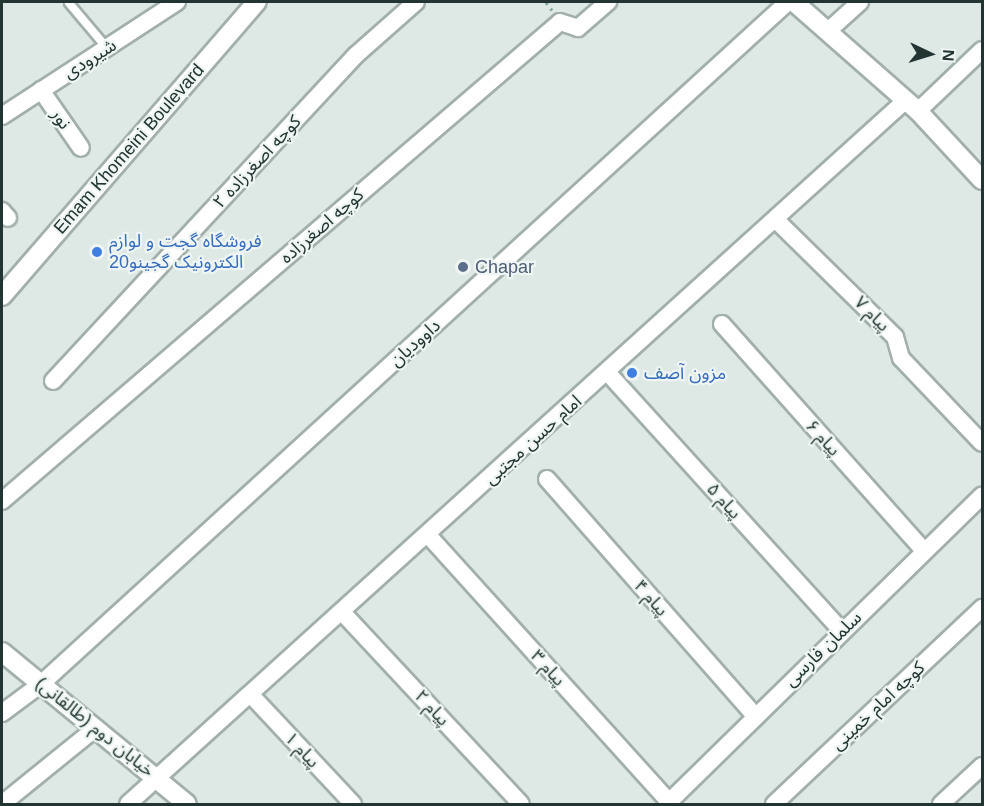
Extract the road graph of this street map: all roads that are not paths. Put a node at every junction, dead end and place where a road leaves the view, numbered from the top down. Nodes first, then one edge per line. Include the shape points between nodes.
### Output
1 (257, 2) edge
2 (416, 2) edge
3 (608, 2) edge
4 (788, 2) edge
5 (794, 2) edge
6 (860, 2) edge
7 (69, 3) dead end
8 (168, 4) edge
9 (828, 31) junction
10 (107, 48) junction
11 (982, 51) edge
12 (41, 90) junction
13 (912, 106) junction
14 (2, 116) edge
15 (81, 148) dead end
16 (982, 180) edge
17 (776, 219) junction
18 (2, 296) edge
19 (722, 324) dead end
20 (607, 372) junction
21 (53, 381) dead end
22 (982, 443) edge
23 (547, 479) dead end
24 (982, 496) edge
25 (2, 501) edge
26 (428, 535) junction
27 (924, 551) junction
28 (982, 608) edge
29 (342, 612) junction
30 (842, 631) junction
31 (2, 652) edge
32 (41, 684) junction
33 (251, 695) junction
34 (2, 713) edge
35 (755, 716) junction
36 (96, 728) junction
37 (982, 766) edge
38 (159, 779) junction
39 (668, 803) edge
40 (2, 804) edge
41 (128, 804) edge
42 (187, 804) edge
43 (354, 804) edge
44 (521, 804) edge
45 (774, 804) edge
46 (941, 804) edge

1 - 18 street, Emam Khomeini Boulevard
2 - 21 street, کوچه اصغرزاده ۲ via 356,55
3 - 25 street, کوچه اصغرزاده via 578,28 560,21
4 - 32 street, داوودیان
5 - 9 street
6 - 9 street
7 - 10 lane
8 - 10 street, شیرودی
9 - 13 street
10 - 12 street, شیرودی
11 - 13 street, امام حسن مجتبی
12 - 14 street, شیرودی
12 - 15 street, نور
13 - 16 street
13 - 17 street, امام حسن مجتبی
17 - 20 street, امام حسن مجتبی
17 - 22 street, پیام ۷ via 895,336 901,358
19 - 27 street, پیام ۶
20 - 26 street, امام حسن مجتبی
20 - 30 street, پیام ۵
23 - 35 street, پیام ۴
24 - 27 street, سلمان فارسی
26 - 29 street, امام حسن مجتبی
26 - 39 street, پیام ۳
27 - 30 street, سلمان فارسی
28 - 45 street, کوچه امام خمینی
29 - 33 street, امام حسن مجتبی
29 - 44 street, پیام ۲
30 - 35 street, سلمان فارسی
31 - 32 street, خیابان دوم (طالقانی)
32 - 34 street, داوودیان
32 - 36 street, خیابان دوم (طالقانی)
33 - 38 street, امام حسن مجتبی
33 - 43 street, پیام ۱
35 - 39 street, سلمان فارسی
36 - 38 street, خیابان دوم (طالقانی)
36 - 40 street
37 - 46 street
38 - 41 street, امام حسن مجتبی
38 - 42 street, خیابان دوم (طالقانی)

